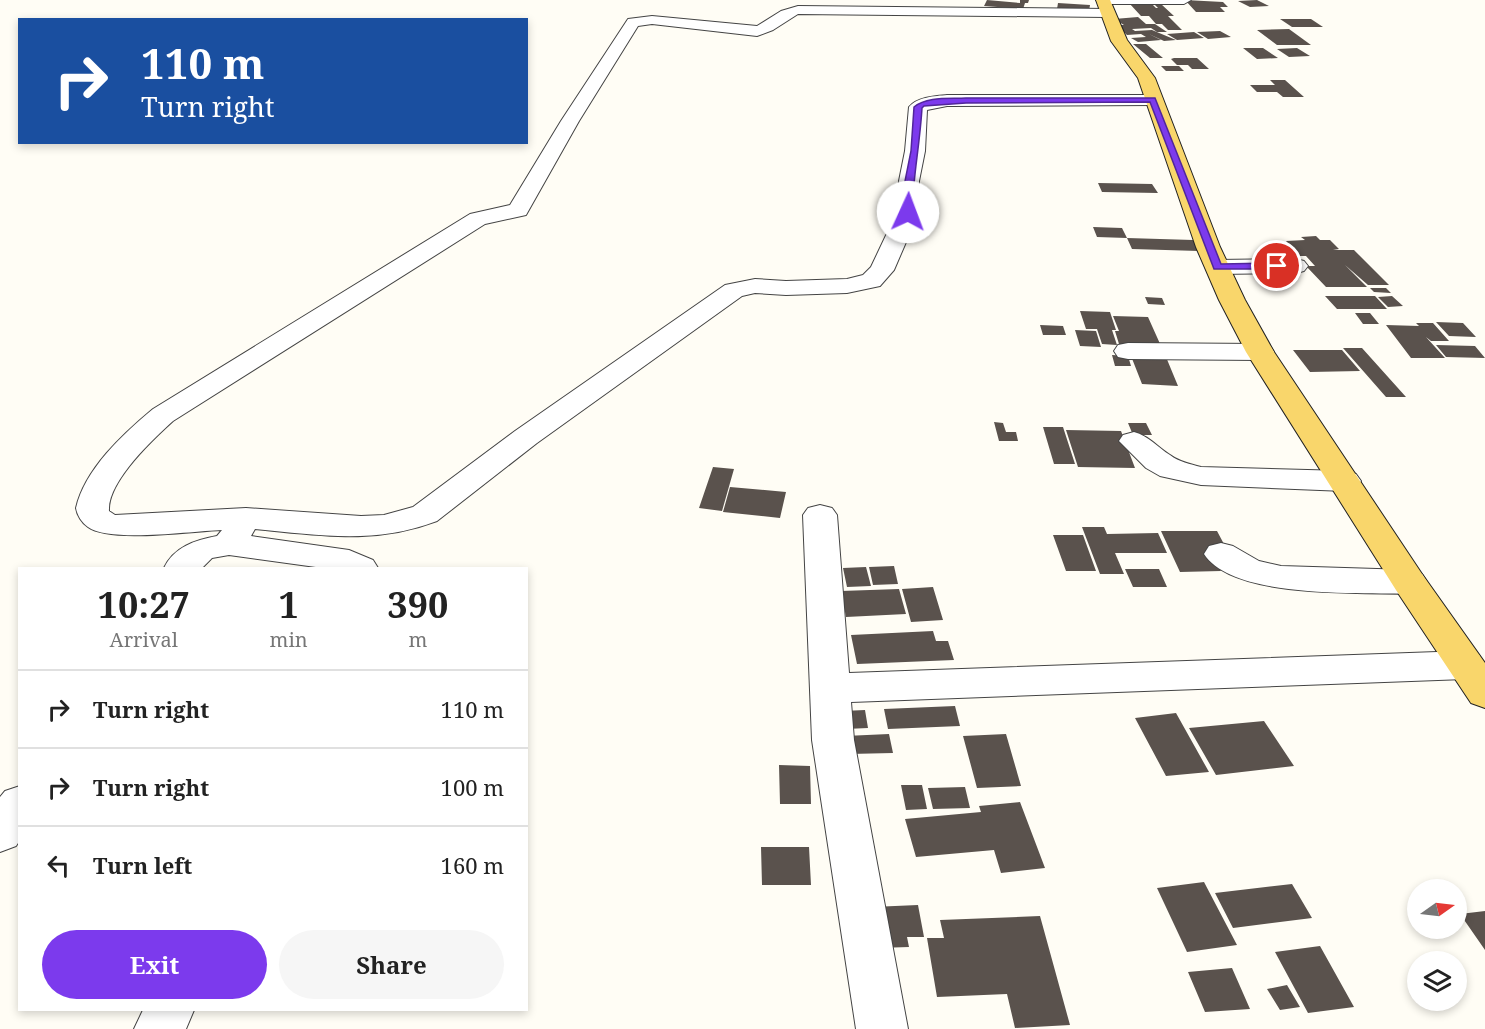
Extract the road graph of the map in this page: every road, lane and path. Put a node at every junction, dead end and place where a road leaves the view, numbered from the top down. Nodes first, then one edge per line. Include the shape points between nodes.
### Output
1 (1178, 0) edge
2 (1184, 0) edge
3 (1104, 4) edge
4 (1195, 13) dead end
5 (1153, 100) junction
6 (1296, 266) dead end
7 (1217, 267) junction
8 (1128, 351) dead end
9 (1260, 352) junction
10 (1134, 441) dead end
11 (1346, 481) junction
12 (820, 515) dead end
13 (238, 531) junction
14 (1221, 554) dead end
15 (181, 567) edge
16 (359, 567) edge
17 (1409, 582) junction
18 (1475, 679) edge
19 (830, 688) junction
20 (18, 806) edge
21 (0, 833) edge
22 (168, 1011) edge
23 (160, 1029) edge
24 (882, 1029) edge

1 - 2 street
1 - 3 street
1 - 4 street
3 - 5 main road via 1119,41 1146,78
3 - 13 street via 798,10 785,12 770,27 757,31 652,20 633,22 518,210 478,219 163,415 143,432 115,467 92,507 101,522 113,525
5 - 7 main road
5 - 13 street via 966,101 921,105 908,212 882,270 871,281 847,286 755,286 725,295 411,521 393,526
6 - 7 street
7 - 9 main road
8 - 9 street
9 - 11 main road
10 - 11 street via 1171,469 1200,477
11 - 17 main road
12 - 19 street
13 - 15 street via 201,550
13 - 16 street
14 - 17 street via 1247,569 1272,576
17 - 18 main road
18 - 19 street
19 - 24 street via 833,740
20 - 21 street
22 - 23 street

